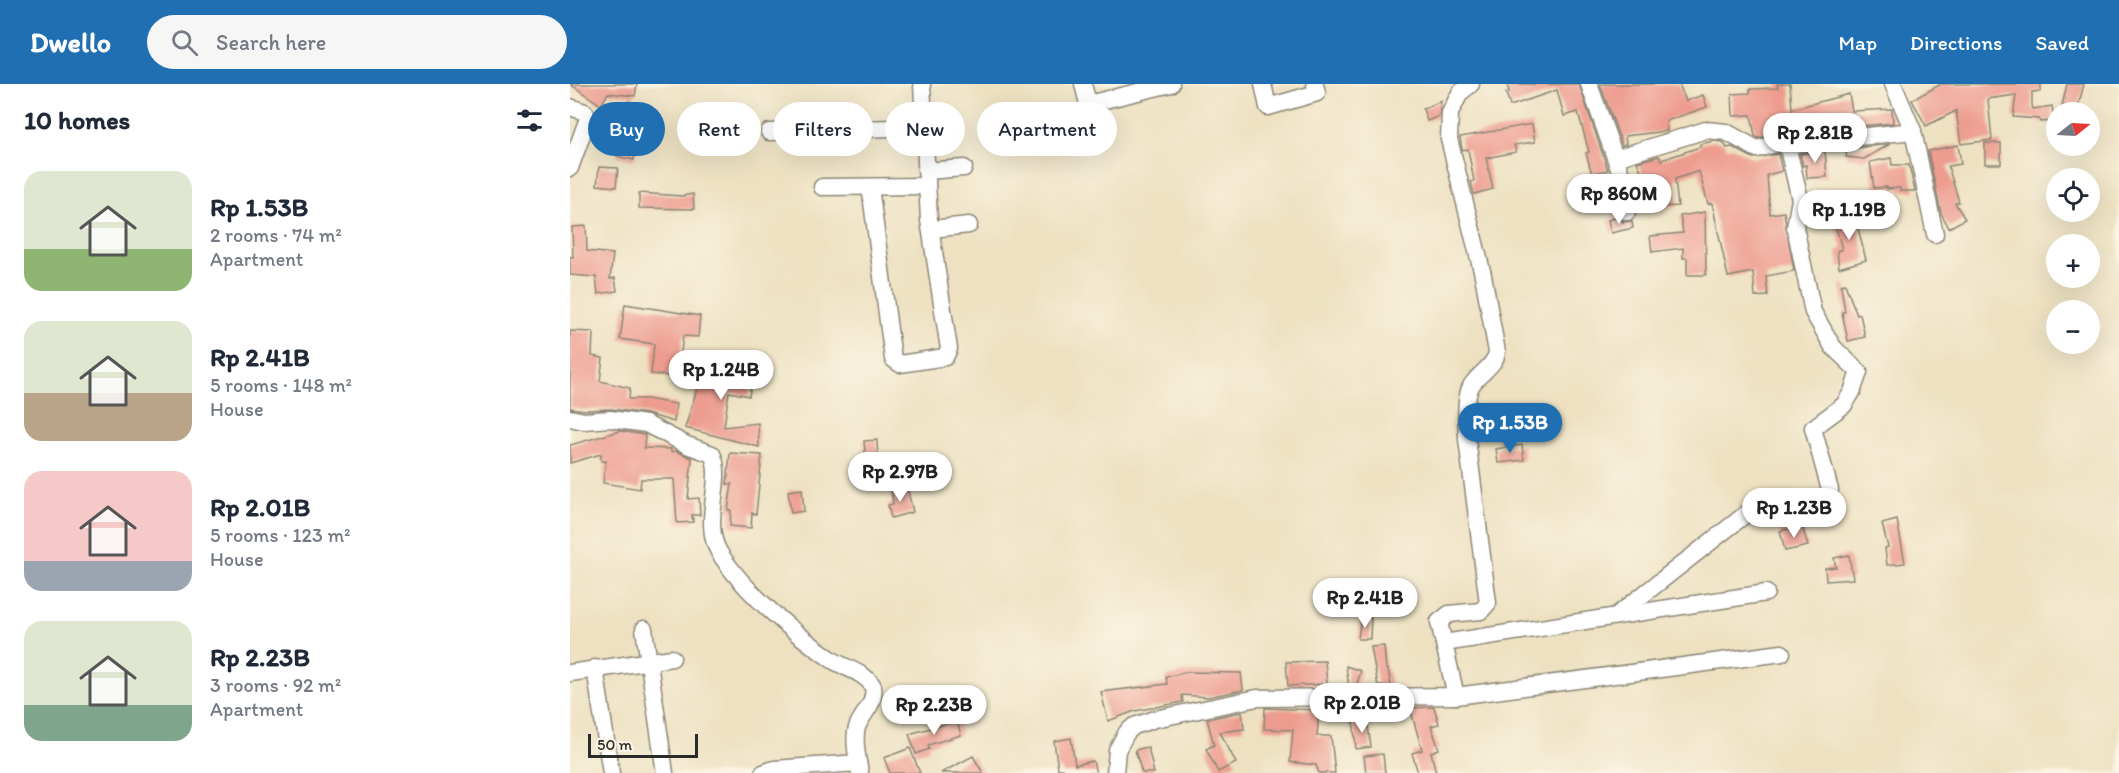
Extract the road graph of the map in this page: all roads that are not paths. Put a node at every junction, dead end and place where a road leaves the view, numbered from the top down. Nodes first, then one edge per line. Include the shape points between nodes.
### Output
1 (922, 84) edge
2 (1083, 84) edge
3 (1170, 84) edge
4 (1263, 84) edge
5 (1315, 84) edge
6 (1471, 84) edge
7 (1589, 84) edge
8 (1893, 84) edge
9 (1143, 88) edge
10 (922, 102) edge
11 (570, 107) edge
12 (885, 128) edge
13 (1913, 130) junction
14 (769, 132) dead end
15 (1787, 145) junction
16 (925, 156) edge
17 (1616, 158) junction
18 (570, 168) edge
19 (964, 168) dead end
20 (927, 178) junction
21 (822, 187) dead end
22 (870, 187) junction
23 (1627, 212) dead end
24 (969, 225) dead end
25 (931, 229) junction
26 (1935, 234) dead end
27 (570, 418) edge
28 (1830, 489) dead end
29 (1760, 503) dead end
30 (1766, 593) dead end
31 (1615, 617) junction
32 (644, 629) dead end
33 (1444, 643) junction
34 (1782, 653) dead end
35 (672, 658) dead end
36 (649, 659) junction
37 (595, 668) junction
38 (570, 673) edge
39 (1456, 696) junction
40 (859, 768) edge
41 (611, 773) edge
42 (665, 773) edge
43 (763, 773) edge
44 (1115, 773) edge

1 - 10 street
2 - 9 street via 1088,104
3 - 9 street
4 - 5 street via 1268,107 1317,93
6 - 33 street via 1456,99 1448,124 1450,148 1473,232 1497,352 1496,359 1470,389 1467,412 1488,603 1481,611 1444,616 1439,622
7 - 17 street
8 - 13 street
11 - 18 street via 585,112 588,118
12 - 14 street
13 - 15 street
13 - 26 street
15 - 17 street via 1784,142 1757,149 1726,132 1706,130
15 - 28 street via 1800,199 1795,227 1814,312 1833,347 1859,372 1844,405 1813,428
16 - 20 street
17 - 23 street
19 - 20 street
20 - 22 street
20 - 25 street
21 - 22 street
22 - 25 street via 893,358 900,364 945,357 949,353
24 - 25 street
27 - 40 street via 646,424 712,454 717,463 713,532 718,550 736,576 832,660 873,686 871,705 857,727
29 - 31 street
30 - 31 street
31 - 33 street
32 - 36 street
33 - 39 street
34 - 39 street
35 - 36 street
36 - 37 street
36 - 42 street
37 - 38 street
37 - 41 street
39 - 44 street via 1257,698 1155,719 1127,732 1117,750
40 - 43 street via 774,769

